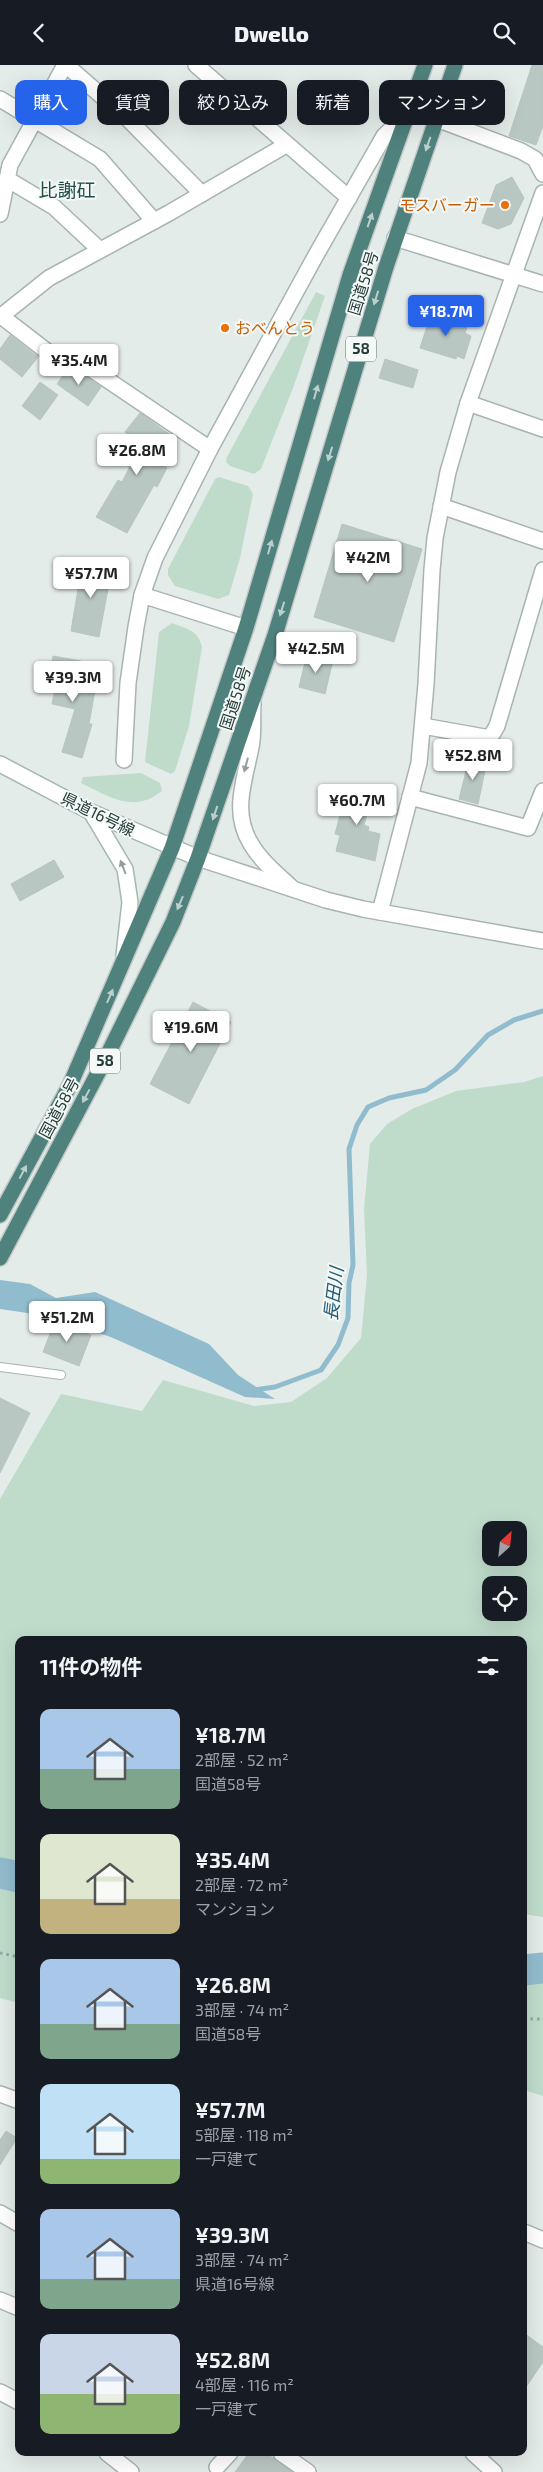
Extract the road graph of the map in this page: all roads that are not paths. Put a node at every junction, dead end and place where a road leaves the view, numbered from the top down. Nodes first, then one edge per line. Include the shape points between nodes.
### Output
1 (65, 65) edge
2 (196, 65) edge
3 (425, 65) edge
4 (455, 65) edge
5 (57, 80) edge
6 (419, 80) edge
7 (450, 80) edge
8 (0, 99) edge
9 (15, 108) edge
10 (31, 125) edge
11 (42, 125) edge
12 (396, 125) edge
13 (403, 125) edge
14 (435, 125) edge
15 (453, 125) edge
16 (286, 145) junction
17 (543, 174) edge
18 (7, 179) junction
19 (543, 193) edge
20 (202, 194) junction
21 (349, 198) junction
22 (0, 214) edge
23 (154, 221) junction
24 (396, 238) junction
25 (100, 251) junction
26 (514, 275) junction
27 (543, 284) edge
28 (1, 316) edge
29 (468, 403) junction
30 (543, 429) edge
31 (210, 449) junction
32 (441, 506) junction
33 (543, 541) edge
34 (543, 570) edge
35 (142, 595) junction
36 (246, 628) junction
37 (253, 700) junction
38 (423, 726) junction
39 (124, 760) dead end
40 (0, 764) edge
41 (543, 791) edge
42 (410, 797) junction
43 (91, 812) junction
44 (172, 848) junction
45 (198, 858) junction
46 (294, 890) junction
47 (380, 912) junction
48 (543, 941) edge
49 (122, 967) junction
50 (0, 1215) edge
51 (0, 1258) edge
52 (0, 1367) edge
53 (61, 1375) dead end
54 (0, 2094) edge
55 (15, 2100) edge
56 (0, 2213) edge
57 (15, 2222) edge
58 (527, 2233) edge
59 (543, 2240) edge
60 (0, 2300) edge
61 (15, 2306) edge
62 (1, 2394) edge
63 (15, 2400) edge
64 (111, 2456) edge
65 (228, 2456) edge
66 (285, 2456) edge
67 (476, 2456) edge
68 (217, 2470) edge
69 (131, 2472) edge
70 (308, 2472) edge
71 (494, 2472) edge

1 - 5 street
1 - 20 street via 127,118
2 - 16 street
3 - 6 highway, 国道58号 / 58
4 - 7 highway, 国道58号 / 58
8 - 9 street
10 - 18 street via 10,165
11 - 23 street via 100,159
12 - 21 street via 384,136
36 -> 13 highway, 国道58号 / 58 via 350,275
14 -> 24 highway, 国道58号 / 58
15 - 17 street via 536,159
16 - 20 street
16 - 21 street
18 - 22 street
18 - 25 street via 54,207
19 - 26 street
20 - 23 street
21 - 31 street
23 - 25 street
24 - 26 street
24 -> 37 highway, 国道58号 / 58
25 - 28 street via 50,278
26 - 27 street
26 - 29 street
28 - 31 street via 49,353 78,360
29 - 30 street
29 - 32 street
31 - 35 street via 155,558
32 - 33 street
32 - 38 street via 432,570
34 - 38 street via 497,726 490,738
35 - 36 street
35 - 39 street via 128,683
36 - 44 highway, 国道58号 / 58
37 -> 45 highway, 国道58号 / 58
37 -> 46 street via 252,746 241,787 242,822 251,844
38 - 42 street
40 - 43 street, 県道16号線
41 - 42 street via 528,829
42 - 47 street
43 - 44 street, 県道16号線
49 -> 43 street via 130,902 125,869
44 - 45 street, 県道16号線
44 - 49 highway, 国道58号 / 58
45 - 46 street, 県道16号線
45 -> 51 highway, 国道58号 / 58 via 172,922 112,1046
46 - 47 street, 県道16号線
47 - 48 street, 県道16号線
50 -> 49 highway, 国道58号 / 58 via 70,1085
52 - 53 lane
54 - 55 street
56 - 57 street
58 - 59 street
60 - 61 street
62 - 63 street
64 - 69 street
65 - 68 street
66 - 70 street
67 - 71 street

